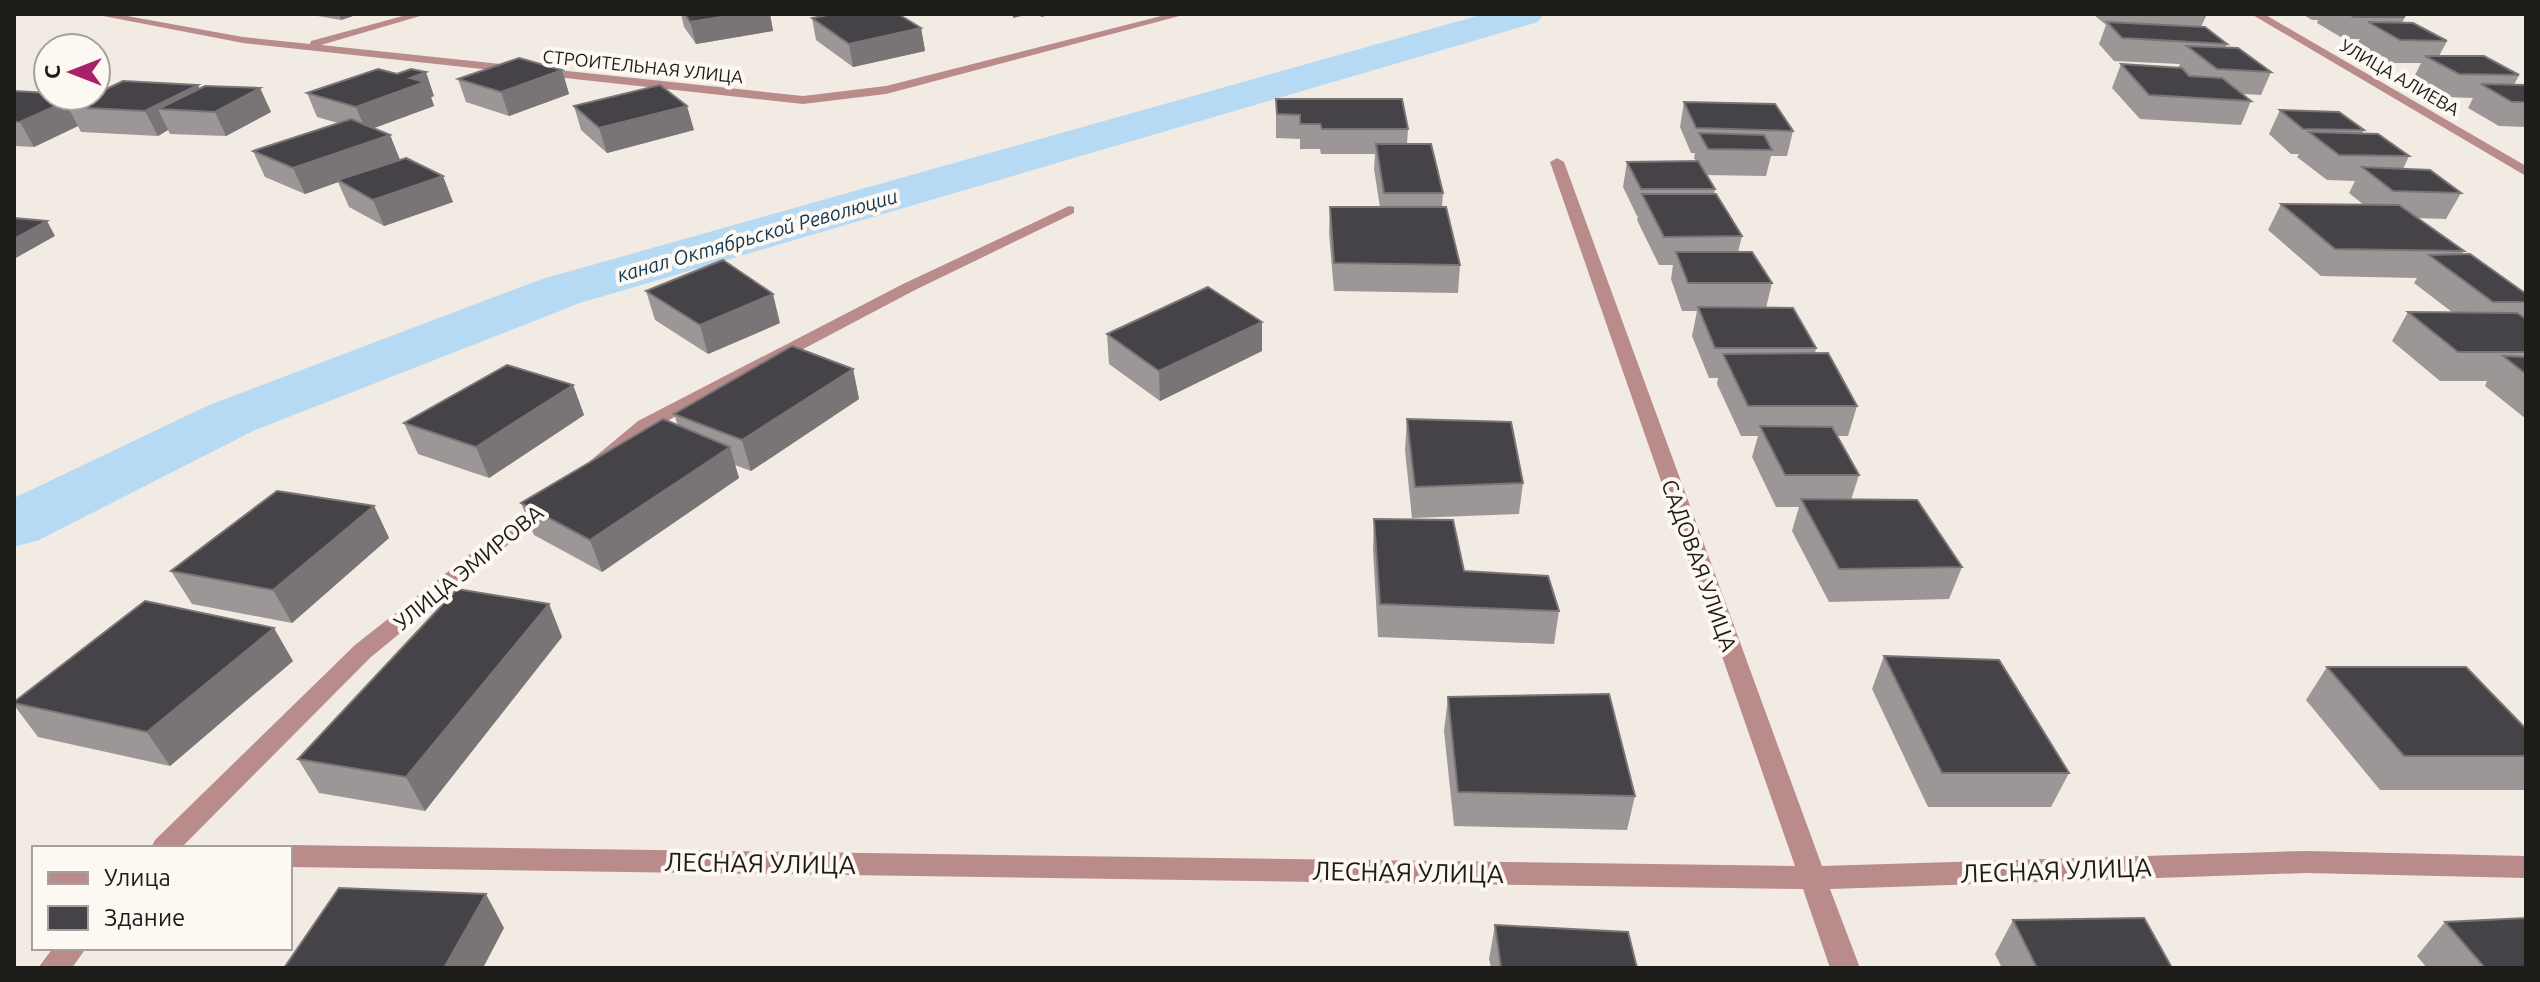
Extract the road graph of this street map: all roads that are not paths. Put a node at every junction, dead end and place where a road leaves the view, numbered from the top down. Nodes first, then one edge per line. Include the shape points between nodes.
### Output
1 (98, 14) edge
2 (422, 14) edge
3 (1182, 14) edge
4 (2256, 14) edge
5 (304, 47) junction
6 (1557, 162) dead end
7 (2526, 172) edge
8 (1069, 210) dead end
9 (584, 474) edge
10 (559, 494) edge
11 (166, 846) edge
12 (292, 856) edge
13 (2526, 867) edge
14 (1811, 878) junction
15 (70, 950) edge
16 (53, 968) edge
17 (1845, 968) edge

1 - 5 street, СТРОИТЕЛЬНАЯ УЛИЦА
2 - 5 street
3 - 5 street, СТРОИТЕЛЬНАЯ УЛИЦА via 886,90 803,100
4 - 7 street, УЛИЦА АЛИЕВА
6 - 14 street, САДОВАЯ УЛИЦА
8 - 9 street via 645,425
10 - 11 street, УЛИЦА ЭМИРОВА via 363,651
12 - 14 street, ЛЕСНАЯ УЛИЦА
13 - 14 street, ЛЕСНАЯ УЛИЦА via 2306,862
14 - 17 street, САДОВАЯ УЛИЦА
15 - 16 street

